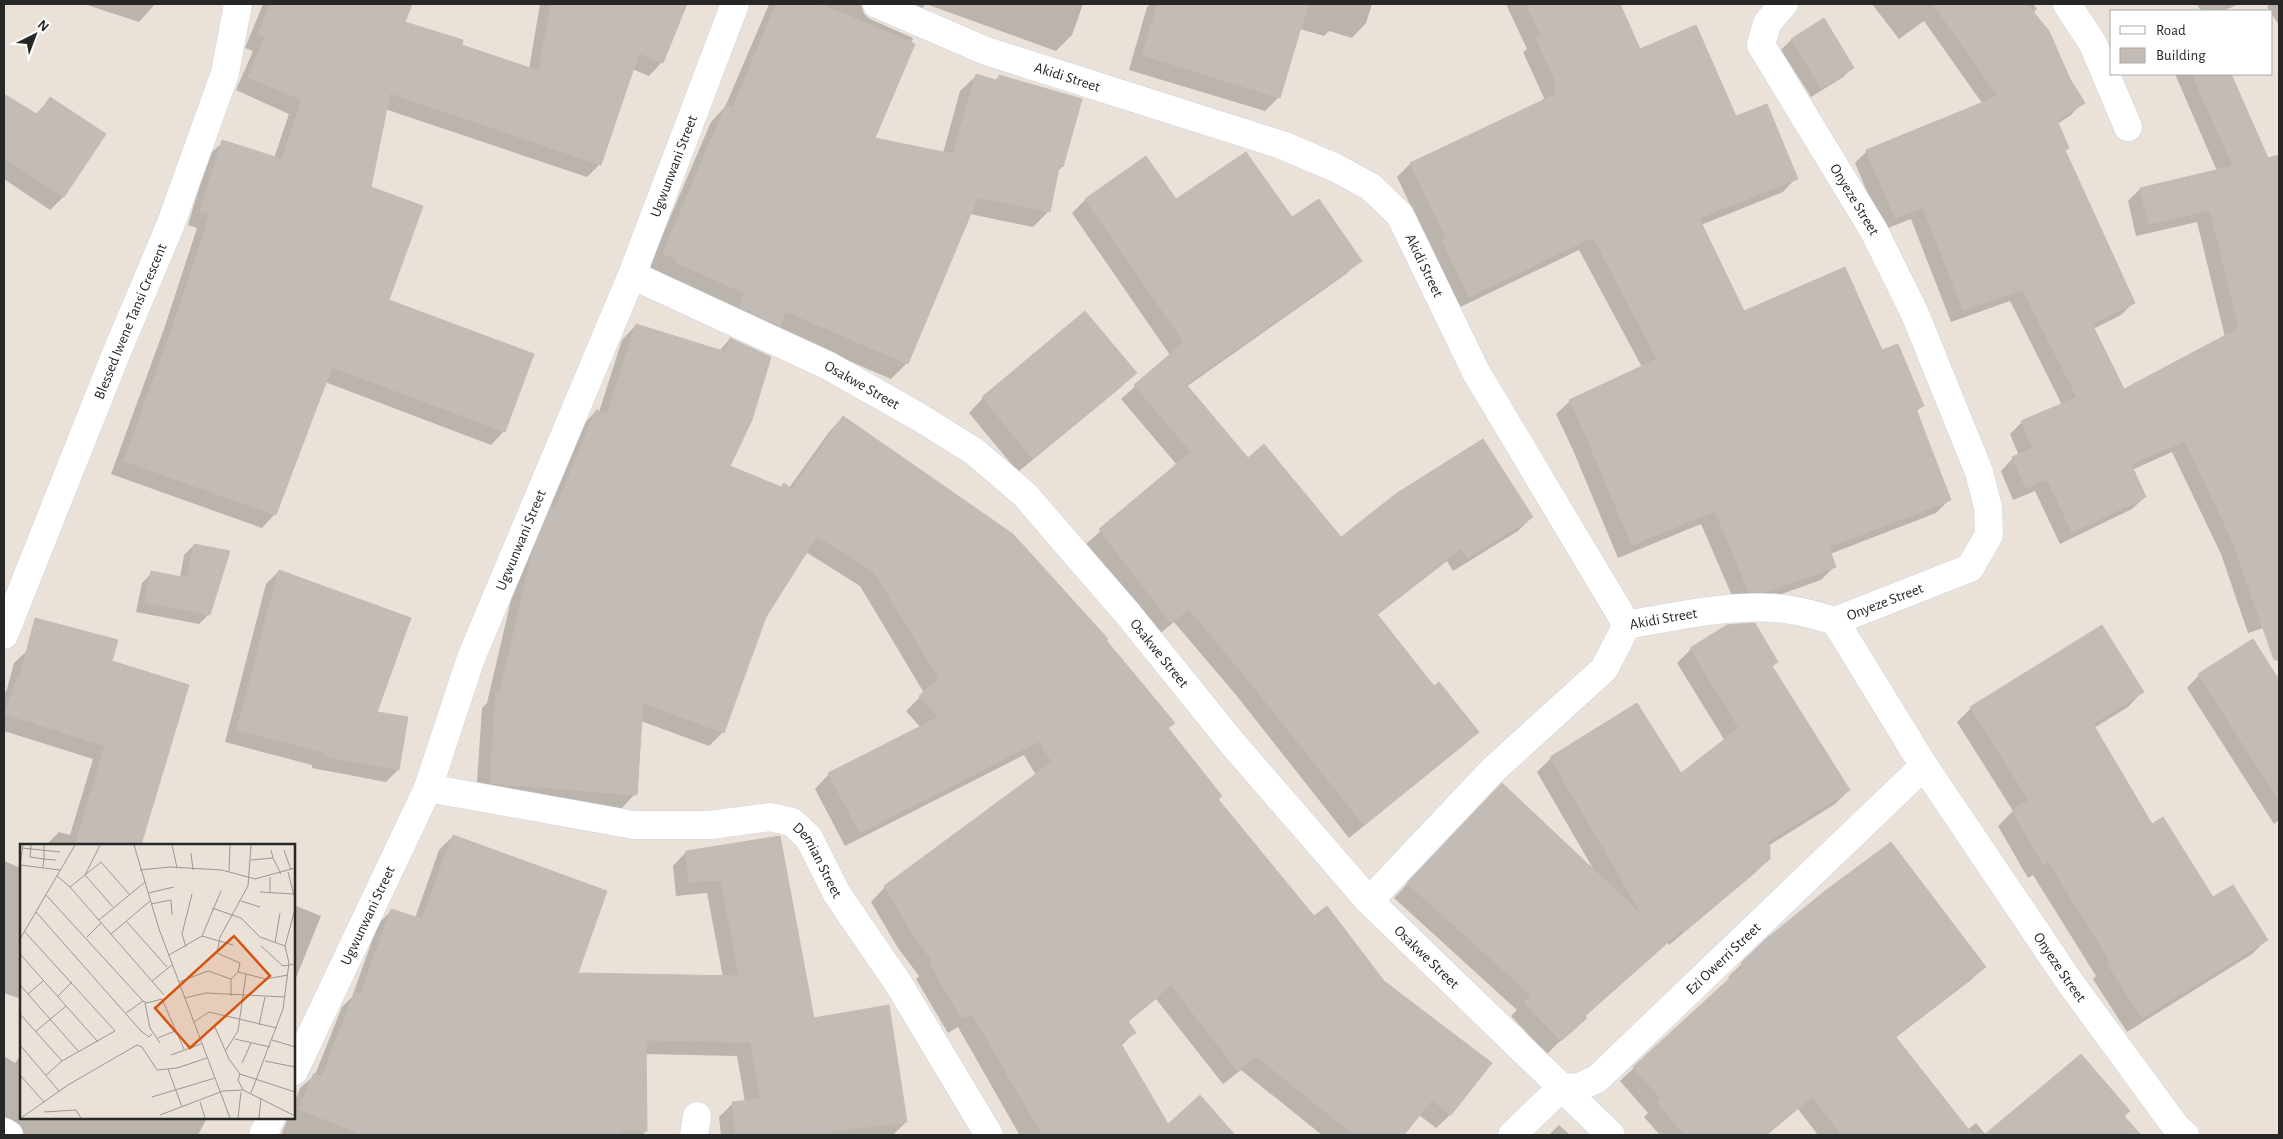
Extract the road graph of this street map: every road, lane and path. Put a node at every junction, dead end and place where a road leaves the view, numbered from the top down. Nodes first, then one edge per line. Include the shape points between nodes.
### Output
1 (238, 4) edge
2 (734, 4) edge
3 (877, 4) edge
4 (1784, 4) edge
5 (2068, 4) edge
6 (2128, 128) dead end
7 (632, 275) junction
8 (1835, 621) junction
9 (1627, 625) junction
10 (4, 635) edge
11 (1924, 766) junction
12 (428, 788) junction
13 (1369, 901) junction
14 (295, 1069) edge
15 (1562, 1088) junction
16 (271, 1119) edge
17 (4, 1132) edge
18 (9, 1135) edge
19 (263, 1135) edge
20 (989, 1135) edge
21 (1512, 1135) edge
22 (1611, 1135) edge
23 (2185, 1135) edge

1 - 10 street, Blessed Iwene Tansi Crescent via 225,72 170,226
2 - 7 street, Ugwunwani Street
3 - 9 street, Akidi Street via 986,51 1282,145 1371,187 1400,215 1476,372
4 - 8 street, Onyeze Street via 1767,23 1761,45 1874,231 1916,314 1979,472 1988,506 1989,535 1970,568
5 - 6 street via 2093,44
7 - 12 street, Ugwunwani Street via 471,658
7 - 13 street, Osakwe Street via 829,366 975,452 1025,495
8 - 9 street, Akidi Street via 1776,608 1730,608
8 - 11 street, Onyeze Street
9 - 13 street via 1604,669 1492,770
11 - 15 street, Ezi Owerri Street via 1597,1079 1579,1087
11 - 23 street, Onyeze Street via 2069,981
12 - 14 street, Ugwunwani Street
12 - 20 street, Demian Street via 634,825 710,826 770,817 792,822 809,838 837,894 898,983
13 - 15 street, Osakwe Street
15 - 21 street
15 - 22 street, Osakwe Street
16 - 19 street
17 - 18 street

